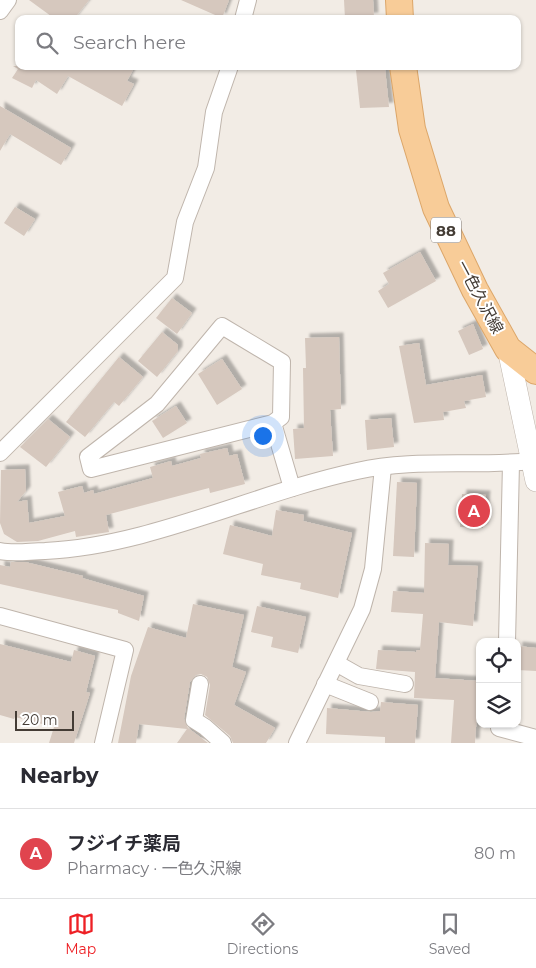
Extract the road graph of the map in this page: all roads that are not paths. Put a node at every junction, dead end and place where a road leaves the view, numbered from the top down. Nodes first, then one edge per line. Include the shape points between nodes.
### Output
1 (8, 0) edge
2 (248, 0) edge
3 (399, 0) edge
4 (0, 11) edge
5 (244, 15) edge
6 (400, 15) edge
7 (229, 70) edge
8 (405, 70) edge
9 (508, 348) junction
10 (536, 371) edge
11 (273, 423) junction
12 (0, 453) edge
13 (382, 467) junction
14 (526, 468) edge
15 (292, 488) junction
16 (0, 551) edge
17 (0, 616) edge
18 (506, 638) edge
19 (336, 663) junction
20 (200, 684) dead end
21 (325, 684) junction
22 (405, 684) dead end
23 (370, 702) dead end
24 (499, 732) edge
25 (536, 738) edge
26 (103, 743) edge
27 (223, 743) edge
28 (297, 743) edge

1 - 4 street
2 - 5 street
3 - 6 main road
7 - 12 street via 214,112 206,168 185,222 176,278
8 - 9 main road, 一色久沢線 / 88 via 412,129 436,208 475,290
9 - 10 main road, 一色久沢線 / 88
9 - 14 street
11 - 11 street via 281,417 282,362 222,326 157,404 88,458 91,469
11 - 15 street
13 - 14 street via 433,463
13 - 15 street
13 - 19 street via 373,569 362,608
14 - 18 street
15 - 16 street via 90,548
17 - 26 street via 125,650
19 - 21 street
19 - 22 street via 359,676
20 - 27 street via 194,720
21 - 23 street
21 - 28 street
24 - 25 street

